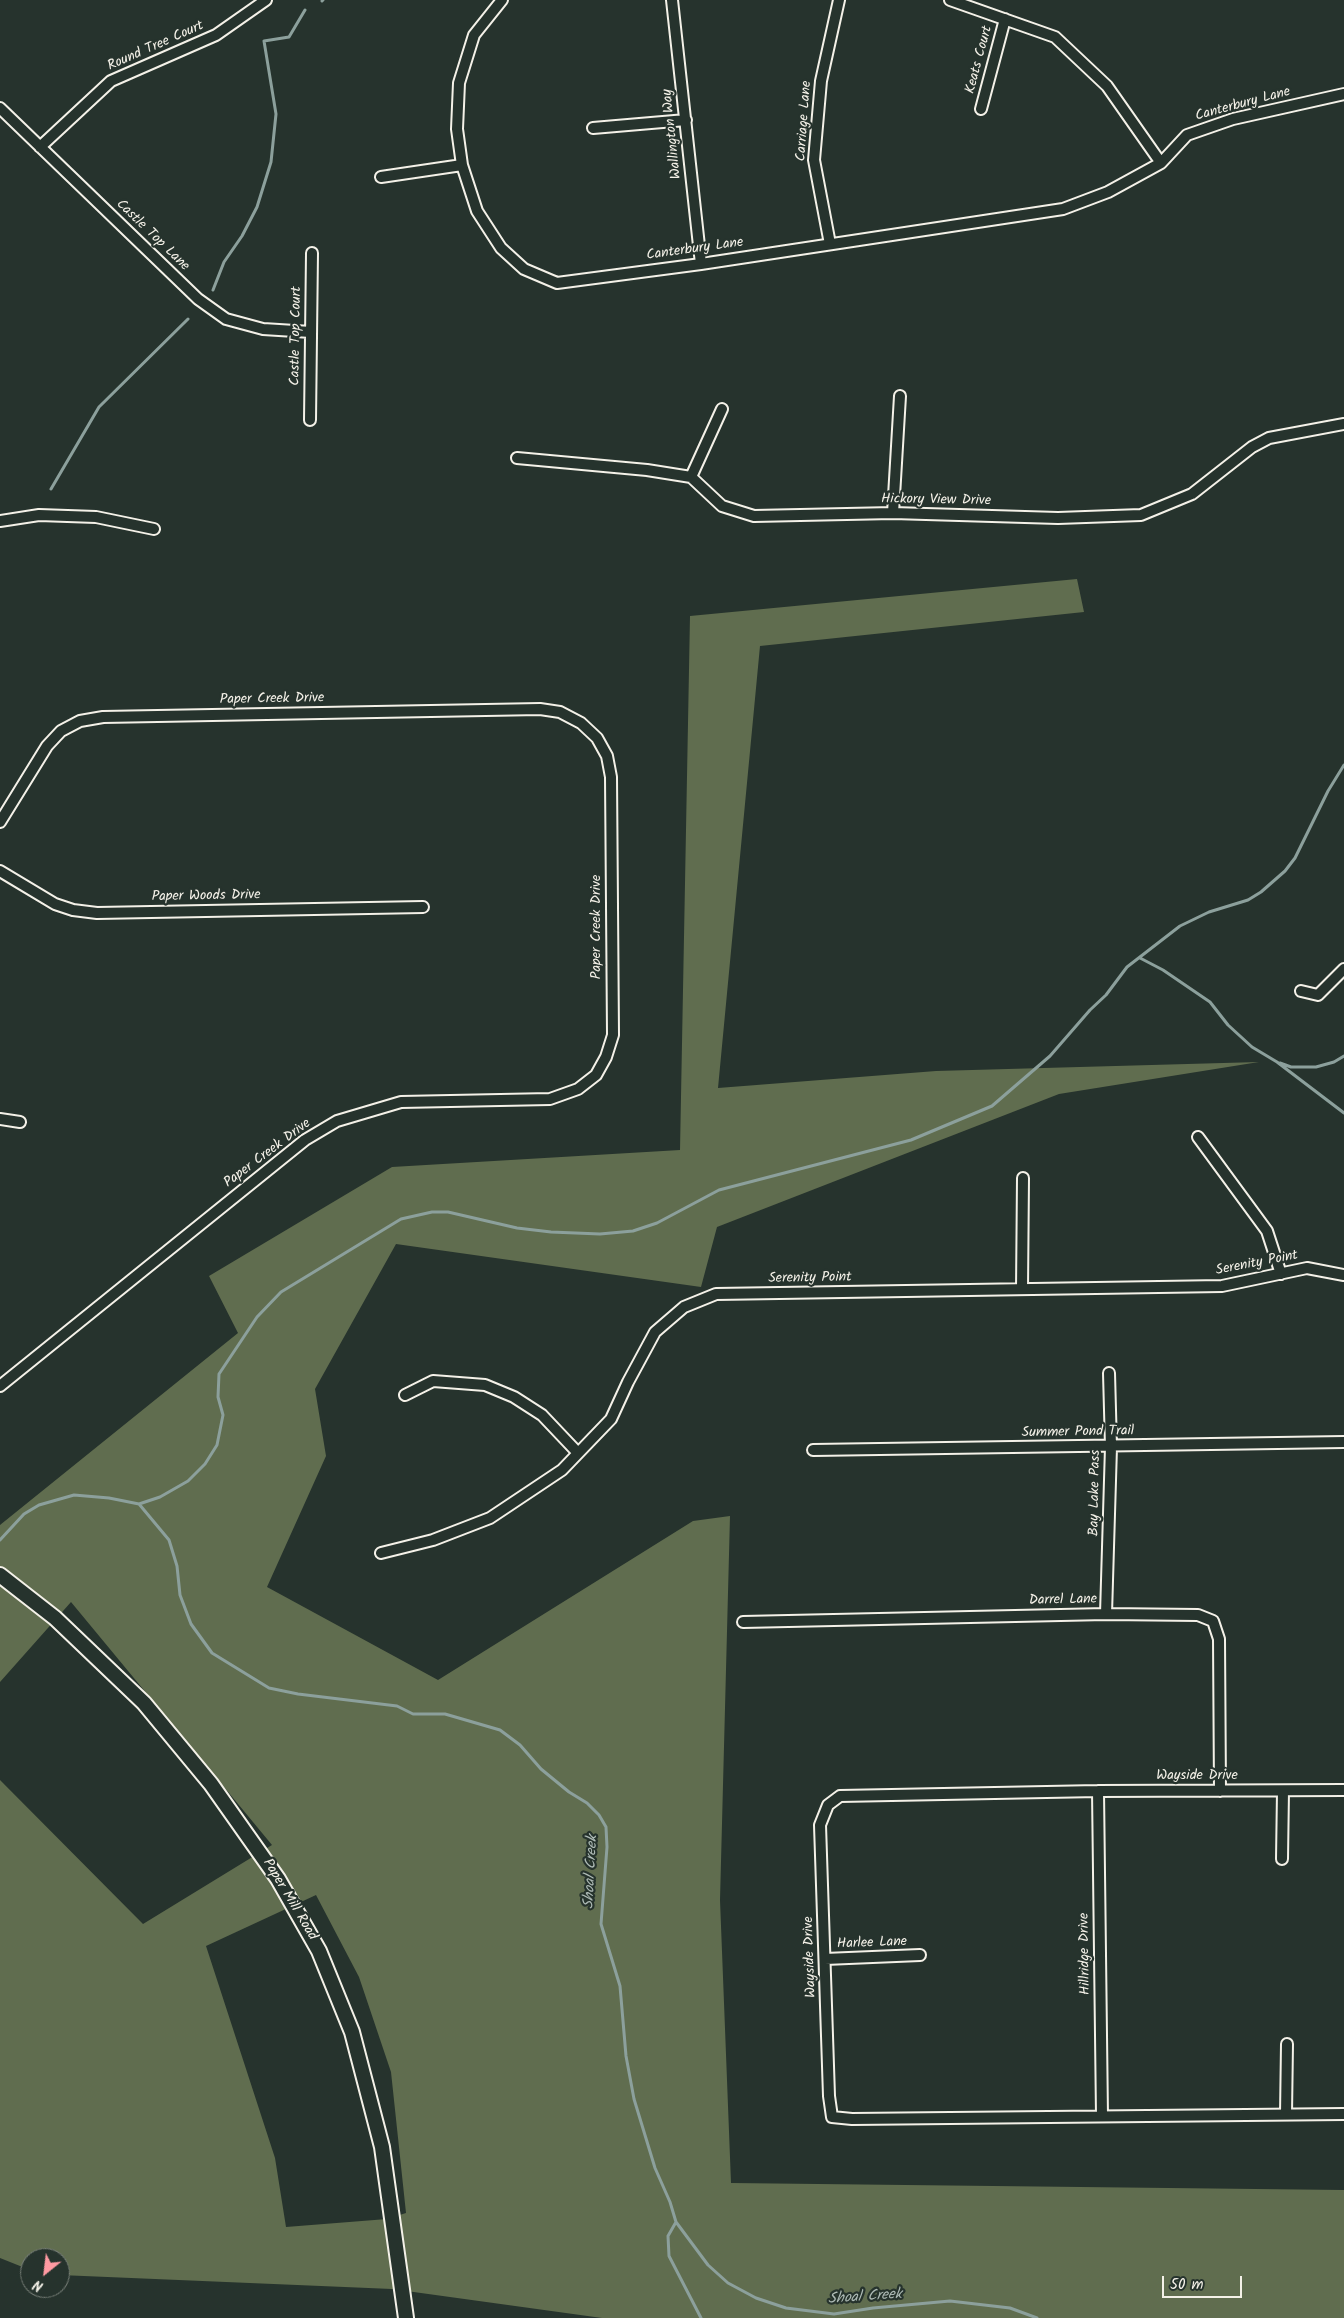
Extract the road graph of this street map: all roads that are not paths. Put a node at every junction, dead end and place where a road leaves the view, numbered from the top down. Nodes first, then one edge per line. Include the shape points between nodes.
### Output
1 (266, 0) edge
2 (502, 0) edge
3 (672, 0) edge
4 (839, 0) edge
5 (950, 0) edge
6 (1005, 19) junction
7 (1344, 94) edge
8 (0, 108) edge
9 (981, 108) dead end
10 (686, 120) junction
11 (594, 128) dead end
12 (40, 147) junction
13 (1161, 163) junction
14 (462, 165) junction
15 (381, 177) dead end
16 (830, 244) junction
17 (312, 252) dead end
18 (701, 264) junction
19 (311, 332) junction
20 (900, 396) dead end
21 (722, 409) dead end
22 (310, 420) dead end
23 (1344, 424) edge
24 (517, 458) dead end
25 (690, 477) junction
26 (893, 513) junction
27 (0, 520) edge
28 (154, 529) dead end
29 (0, 822) edge
30 (0, 871) edge
31 (423, 907) dead end
32 (1344, 969) edge
33 (1301, 992) dead end
34 (0, 1119) edge
35 (20, 1122) dead end
36 (1198, 1137) dead end
37 (1022, 1178) dead end
38 (1280, 1274) junction
39 (1344, 1275) edge
40 (1022, 1289) junction
41 (1109, 1373) dead end
42 (0, 1386) edge
43 (406, 1395) dead end
44 (1344, 1442) edge
45 (1111, 1447) junction
46 (813, 1450) dead end
47 (578, 1453) junction
48 (381, 1553) dead end
49 (0, 1575) edge
50 (1106, 1614) junction
51 (742, 1622) dead end
52 (1344, 1790) edge
53 (1098, 1791) junction
54 (1220, 1791) junction
55 (1283, 1791) junction
56 (1282, 1859) dead end
57 (920, 1955) dead end
58 (825, 1959) junction
59 (1286, 2044) dead end
60 (1286, 2114) junction
61 (1344, 2114) edge
62 (1102, 2116) junction
63 (406, 2318) edge

1 - 12 street, Round Tree Court via 216,35 111,81
2 - 14 street, Canterbury Lane via 474,35 459,83 457,129
3 - 10 street, Wallington Way
4 - 16 street, Carriage Lane via 821,81 814,160
5 - 6 street
6 - 9 street, Keats Court
6 - 13 street via 1055,37 1107,86
7 - 13 street, Canterbury Lane via 1233,120 1187,135
8 - 12 street, Castle Top Lane
10 - 11 street
10 - 18 street, Wallington Way
12 - 19 street, Castle Top Lane via 198,299 226,320 262,329
13 - 16 street, Canterbury Lane via 1108,192 1062,209
14 - 15 street
14 - 18 street, Canterbury Lane via 477,211 501,248 524,269 557,284
16 - 18 street, Canterbury Lane
17 - 19 street, Castle Top Court
19 - 22 street, Castle Top Court
20 - 26 street
21 - 25 street
23 - 26 street, Hickory View Drive via 1269,438 1252,447 1192,494 1141,515 1058,518
24 - 25 street
25 - 26 street, Hickory View Drive via 722,506 754,516
27 - 28 street via 39,515 96,517
29 - 42 street, Paper Creek Drive via 47,746 61,731 80,721 96,718 521,709 560,712 581,724 596,738 607,756 611,777 613,1035 596,1075 578,1089 550,1098 401,1102 337,1121 305,1140
30 - 31 street, Paper Woods Drive via 55,904 97,913
32 - 33 street via 1318,995
34 - 35 street
36 - 38 street via 1267,1231
37 - 40 street
38 - 39 street, Serenity Point via 1307,1268
38 - 40 street, Serenity Point via 1222,1286
40 - 47 street, Serenity Point via 716,1294 684,1307 655,1332 611,1419
41 - 45 street, Bay Lake Pass
43 - 47 street via 433,1381 485,1386 514,1397 542,1415
44 - 45 street, Summer Pond Trail
45 - 46 street, Summer Pond Trail
45 - 50 street, Bay Lake Pass
47 - 48 street, Serenity Point via 562,1470 490,1518 433,1540
49 - 63 street, Paper Mill Road via 55,1618 144,1703 211,1784 278,1879 319,1951 352,2032 382,2147
50 - 51 street, Darrel Lane
50 - 54 street, Darrel Lane via 1198,1615 1213,1621 1218,1639
52 - 55 street, Wayside Drive
53 - 54 street, Wayside Drive
53 - 58 street, Wayside Drive via 840,1796 828,1805 820,1825
53 - 62 street, Hillridge Drive
54 - 55 street, Wayside Drive
55 - 56 street
57 - 58 street, Harlee Lane
58 - 62 street, Wayside Drive via 832,2117
59 - 60 street
60 - 61 street, Wayside Drive
60 - 62 street, Wayside Drive

